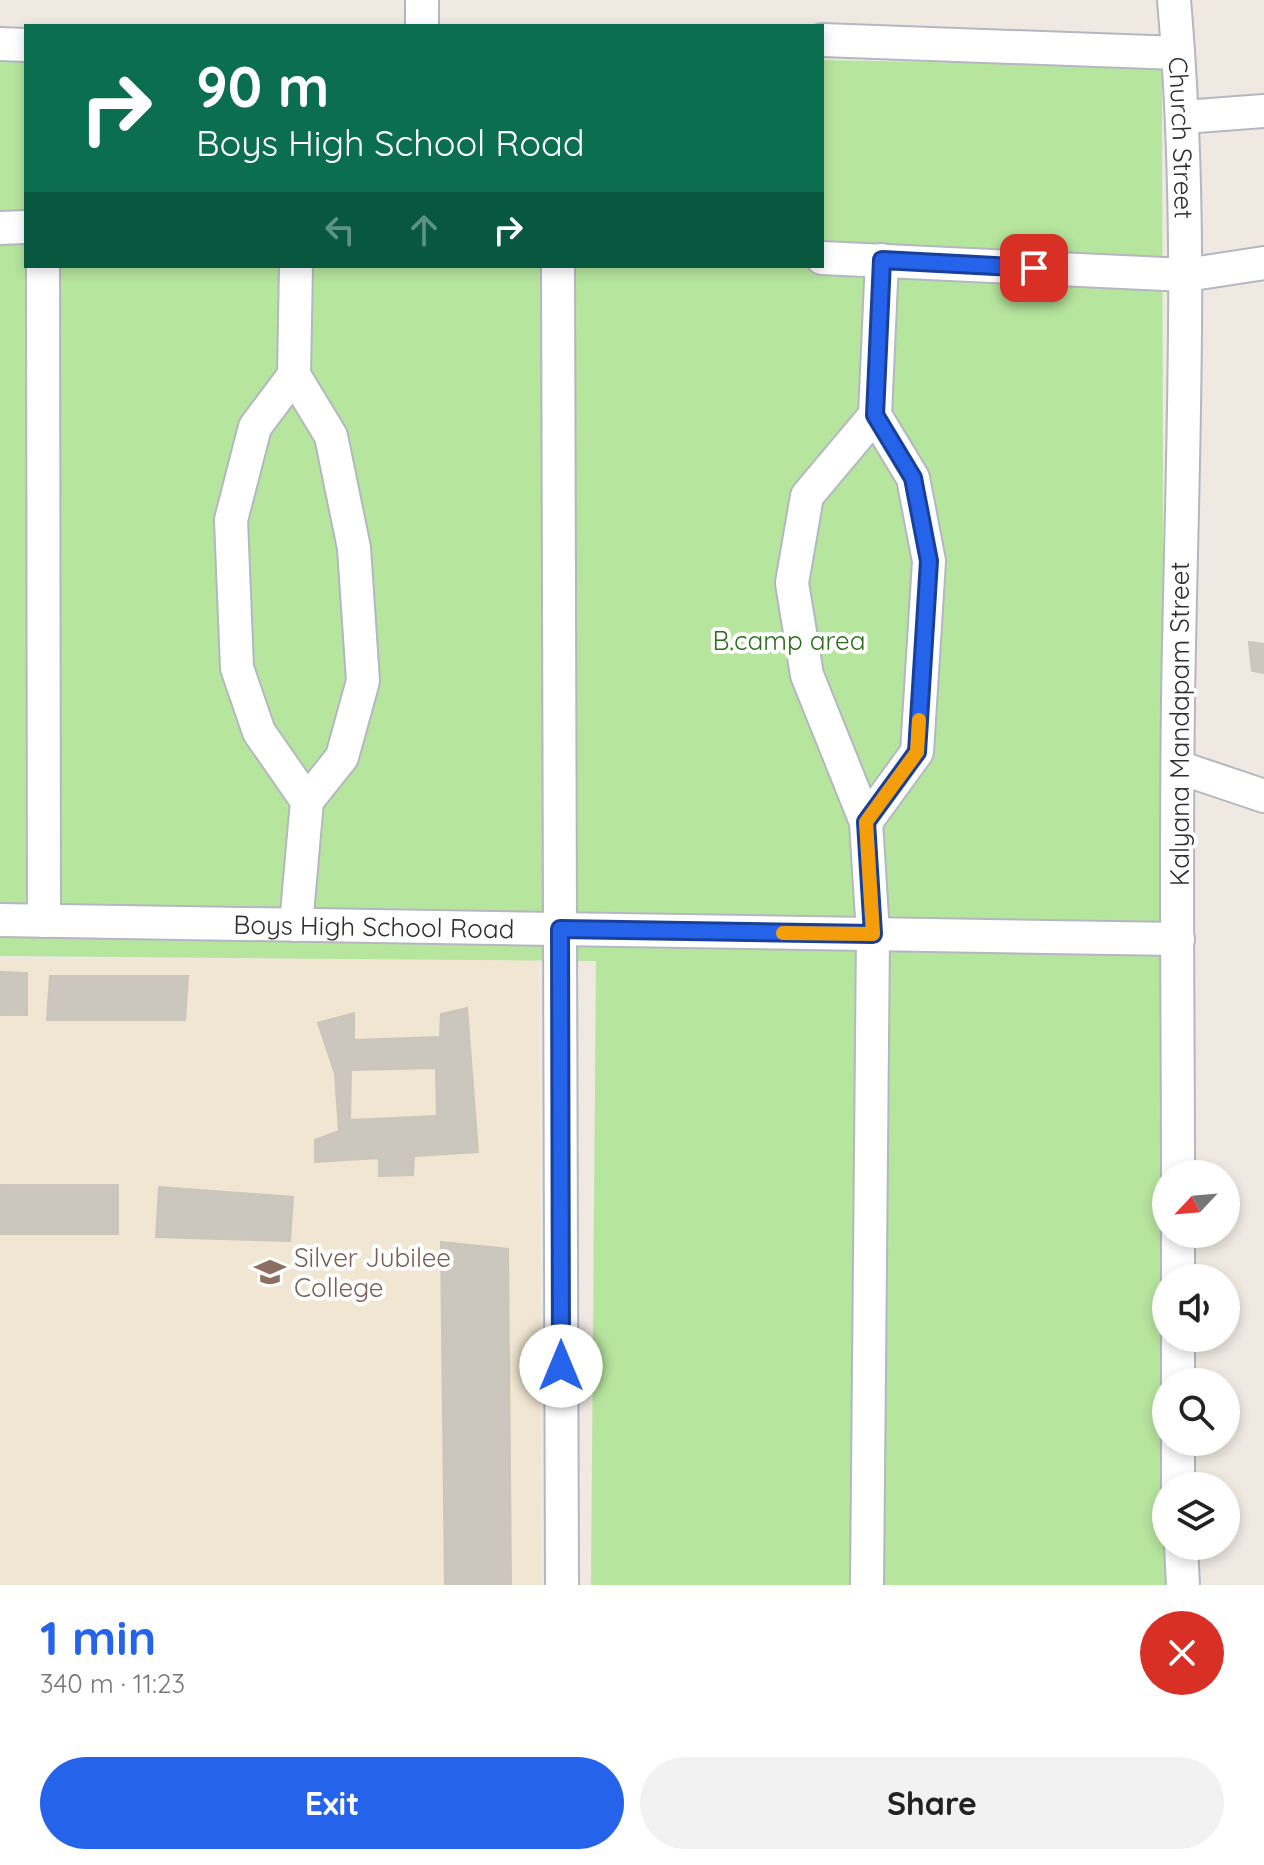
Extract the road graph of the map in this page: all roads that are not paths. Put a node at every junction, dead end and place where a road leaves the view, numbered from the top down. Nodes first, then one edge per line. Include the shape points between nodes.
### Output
1 (422, 0) edge
2 (1174, 0) edge
3 (422, 24) edge
4 (824, 40) edge
5 (0, 44) edge
6 (24, 45) edge
7 (1178, 53) junction
8 (1264, 111) edge
9 (1184, 117) junction
10 (24, 227) edge
11 (0, 228) edge
12 (824, 258) edge
13 (882, 260) junction
14 (1264, 263) edge
15 (43, 268) edge
16 (296, 268) edge
17 (558, 268) edge
18 (1186, 275) junction
19 (294, 375) junction
20 (875, 415) junction
21 (1178, 767) junction
22 (1264, 796) edge
23 (307, 801) junction
24 (866, 822) junction
25 (0, 920) edge
26 (44, 921) junction
27 (296, 925) junction
28 (560, 929) junction
29 (873, 934) junction
30 (1178, 939) junction
31 (1178, 1160) edge
32 (1182, 1560) edge
33 (562, 1585) edge
34 (867, 1585) edge
35 (1183, 1585) edge

1 - 3 street
2 - 7 street, Church Street
4 - 7 street
5 - 6 street
7 - 9 street, Church Street
8 - 9 street
9 - 18 street, Church Street
10 - 11 street
12 - 13 street
13 - 18 street
13 - 20 street
14 - 18 street
15 - 26 street
16 - 19 street
17 - 28 street
18 - 21 street, Kalyana Mandapam Street
19 - 23 street via 331,436 354,548 363,681 342,757
19 - 23 street via 255,427 231,520 237,668 259,732
20 - 24 street via 913,478 929,561 917,752
20 - 24 street via 807,496 792,583 807,675
21 - 22 street
21 - 30 street, Kalyana Mandapam Street
23 - 27 street
24 - 29 street
25 - 26 street, Boys High School Road
26 - 27 street, Boys High School Road
27 - 28 street, Boys High School Road
28 - 29 street, Boys High School Road
28 - 33 street
29 - 30 street, Boys High School Road
29 - 34 street
30 - 31 street, Kalyana Mandapam Street
32 - 35 street

